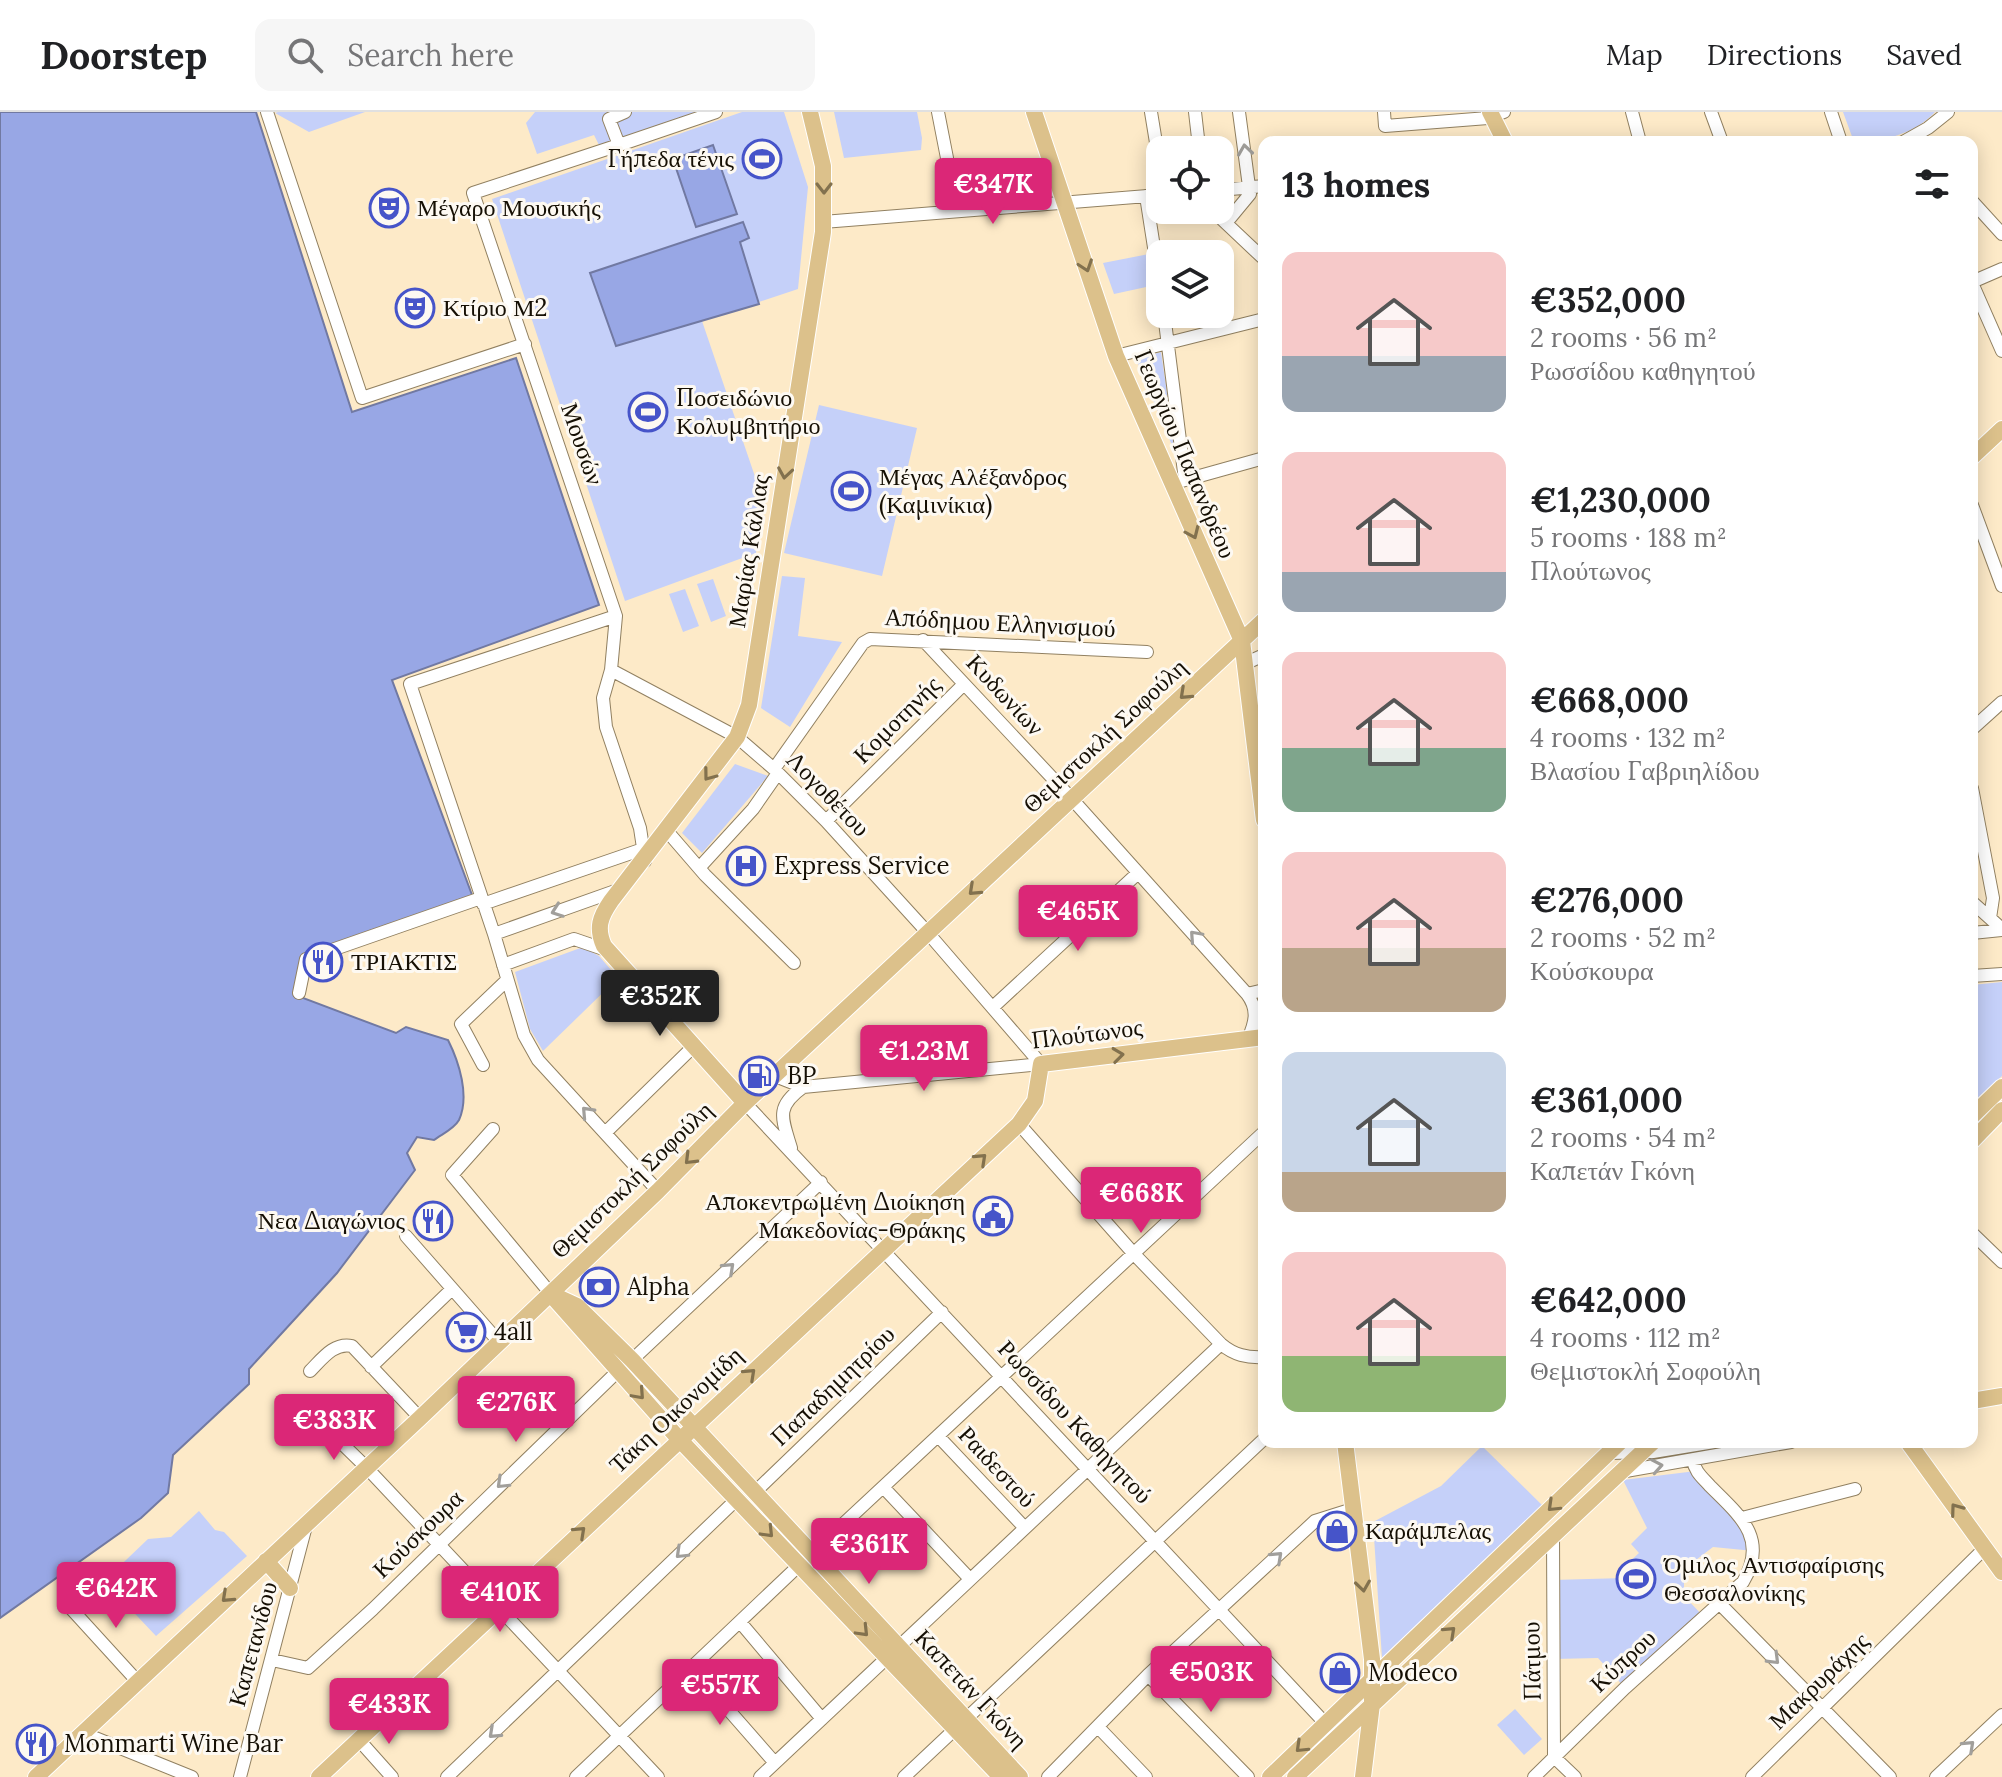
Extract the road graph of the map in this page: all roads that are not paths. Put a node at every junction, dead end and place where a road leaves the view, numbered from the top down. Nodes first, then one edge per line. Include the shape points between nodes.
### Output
1 (267, 112) edge
2 (625, 112) edge
3 (716, 112) edge
4 (810, 112) edge
5 (938, 112) edge
6 (1034, 112) edge
7 (1151, 112) edge
8 (1195, 112) edge
9 (1239, 112) edge
10 (1384, 112) edge
11 (1632, 112) edge
12 (1711, 112) edge
13 (1831, 112) edge
14 (1948, 112) edge
15 (1495, 114) edge
16 (1155, 136) edge
17 (1198, 136) edge
18 (1503, 136) edge
19 (1638, 136) edge
20 (1720, 136) edge
21 (1839, 136) edge
22 (1918, 136) edge
23 (619, 145) junction
24 (1257, 187) edge
25 (1234, 189) edge
26 (1146, 196) edge
27 (1064, 203) junction
28 (1978, 208) edge
29 (949, 212) junction
30 (1234, 215) edge
31 (823, 222) junction
32 (1227, 224) edge
33 (2002, 234) edge
34 (1258, 253) edge
35 (2002, 269) edge
36 (1978, 280) edge
37 (1978, 297) edge
38 (1258, 320) edge
39 (1165, 328) edge
40 (1167, 343) junction
41 (525, 344) junction
42 (2002, 351) edge
43 (1116, 356) junction
44 (2002, 429) edge
45 (1978, 451) edge
46 (1258, 460) edge
47 (1178, 482) junction
48 (1978, 521) edge
49 (2002, 586) edge
50 (616, 616) junction
51 (1258, 626) edge
52 (923, 640) junction
53 (1242, 641) junction
54 (1147, 652) dead end
55 (1258, 658) edge
56 (1244, 664) junction
57 (611, 670) junction
58 (964, 684) junction
59 (2002, 702) edge
60 (1978, 724) edge
61 (737, 737) junction
62 (1258, 750) edge
63 (776, 771) junction
64 (1072, 799) junction
65 (1978, 819) edge
66 (826, 821) junction
67 (667, 831) junction
68 (644, 855) junction
69 (699, 868) junction
70 (1138, 873) junction
71 (622, 889) junction
72 (482, 901) junction
73 (1978, 907) edge
74 (1990, 918) junction
75 (2002, 930) edge
76 (1978, 932) edge
77 (928, 933) junction
78 (494, 934) junction
79 (607, 949) junction
80 (794, 963) dead end
81 (503, 965) junction
82 (2002, 974) edge
83 (1978, 976) edge
84 (507, 980) junction
85 (1258, 991) edge
86 (299, 993) dead end
87 (1247, 994) junction
88 (993, 1007) junction
89 (1256, 1038) edge
90 (694, 1046) junction
91 (1041, 1064) junction
92 (483, 1065) dead end
93 (775, 1076) junction
94 (803, 1087) junction
95 (2002, 1087) edge
96 (745, 1103) junction
97 (1978, 1110) edge
98 (2002, 1110) edge
99 (1019, 1124) junction
100 (493, 1129) dead end
101 (606, 1132) junction
102 (1978, 1135) edge
103 (1258, 1138) edge
104 (792, 1151) junction
105 (821, 1182) junction
106 (658, 1191) junction
107 (406, 1236) dead end
108 (1978, 1239) edge
109 (884, 1250) junction
110 (1134, 1254) junction
111 (2002, 1262) edge
112 (452, 1289) junction
113 (551, 1294) junction
114 (942, 1312) junction
115 (499, 1342) junction
116 (1221, 1344) junction
117 (1258, 1357) edge
118 (625, 1365) junction
119 (371, 1367) junction
120 (310, 1371) dead end
121 (1002, 1376) junction
122 (2002, 1396) edge
123 (1978, 1400) edge
124 (420, 1418) junction
125 (313, 1425) dead end
126 (693, 1427) junction
127 (938, 1436) junction
128 (679, 1439) junction
129 (1258, 1445) edge
130 (1346, 1448) edge
131 (1614, 1448) edge
132 (1646, 1448) edge
133 (1758, 1448) edge
134 (1912, 1448) edge
135 (1693, 1460) junction
136 (366, 1467) junction
137 (1088, 1469) junction
138 (1620, 1472) junction
139 (883, 1487) junction
140 (1855, 1489) dead end
141 (755, 1492) junction
142 (737, 1499) junction
143 (1353, 1509) junction
144 (1742, 1518) junction
145 (307, 1523) junction
146 (1025, 1528) junction
147 (1553, 1535) junction
148 (1155, 1541) junction
149 (439, 1543) junction
150 (1985, 1548) junction
151 (806, 1559) junction
152 (266, 1561) junction
153 (2002, 1572) edge
154 (970, 1579) junction
155 (290, 1588) junction
156 (66, 1603) dead end
157 (1720, 1604) junction
158 (499, 1608) junction
159 (1220, 1610) junction
160 (740, 1622) junction
161 (893, 1651) junction
162 (272, 1660) junction
163 (691, 1667) junction
164 (559, 1671) junction
165 (1148, 1675) junction
166 (1373, 1677) junction
167 (138, 1682) junction
168 (1372, 1704) junction
169 (1823, 1708) junction
170 (2002, 1715) edge
171 (822, 1719) junction
172 (960, 1723) junction
173 (1325, 1723) junction
174 (1098, 1727) junction
175 (83, 1733) junction
176 (620, 1736) junction
177 (359, 1740) junction
178 (1554, 1757) junction
179 (775, 1763) junction
180 (36, 1777) edge
181 (192, 1777) edge
182 (240, 1777) edge
183 (319, 1777) edge
184 (392, 1777) edge
185 (447, 1777) edge
186 (576, 1777) edge
187 (658, 1777) edge
188 (760, 1777) edge
189 (904, 1777) edge
190 (1001, 1777) edge
191 (1020, 1777) edge
192 (1048, 1777) edge
193 (1146, 1777) edge
194 (1248, 1777) edge
195 (1270, 1777) edge
196 (1295, 1777) edge
197 (1363, 1777) edge
198 (1534, 1777) edge
199 (1575, 1777) edge
200 (1752, 1777) edge
201 (1890, 1777) edge
202 (1936, 1777) edge

1 - 41 street via 362,398
2 - 23 street via 609,119
3 - 23 street
4 -> 31 main road, Μαρίας Κάλλας via 823,166
5 - 29 street
6 - 27 main road, Γεωργίου Παπανδρέου
7 - 16 street
8 - 17 street
24 -> 9 street
10 - 15 street via 1385,126
11 - 19 street
12 - 20 street
13 - 21 street
14 - 22 street
15 - 18 main road
23 - 41 street, Μουσών via 473,193
24 - 25 street
24 - 30 street
26 - 27 street
27 - 29 street
27 -> 43 main road, Γεωργίου Παπανδρέου
28 - 33 street
29 - 31 street
31 -> 61 main road, Μαρίας Κάλλας via 753,685
32 - 34 street
35 - 36 street
37 - 42 street
38 - 40 street
39 - 40 street
40 - 43 street
40 - 47 street
41 - 50 street, Μουσών
43 - 47 main road, Γεωργίου Παπανδρέου
44 - 45 main road
46 - 47 street
47 -> 53 main road, Γεωργίου Παπανδρέου
48 - 49 street
50 - 57 street, Μουσών
50 - 72 street via 410,684
51 - 53 main road, Θεμιστοκλή Σοφούλη
52 - 54 street, Απόδημου Ελληνισμού
52 - 58 street, Κυδωνίων
52 - 63 street, Απόδημου Ελληνισμού via 877,638 863,643
53 - 56 main road, Γεωργίου Παπανδρέου
53 -> 64 main road, Θεμιστοκλή Σοφούλη
55 - 56 street
56 - 62 main road, Γεωργίου Παπανδρέου
57 - 61 street, Λογοθέτου
57 - 68 street, Μουσών via 603,698 606,727
58 - 64 street, Κυδωνίων
58 - 66 street, Κομοτηνής
59 - 60 street
61 - 63 street, Λογοθέτου
61 -> 67 main road, Μαρίας Κάλλας
63 - 66 street, Λογοθέτου
63 - 69 street via 753,809
64 - 70 street, Κυδωνίων
64 -> 77 main road, Θεμιστοκλή Σοφούλη
65 - 74 street via 1993,898
66 - 77 street, Λογοθέτου
67 - 68 main road, Μαρίας Κάλλας
67 - 69 street
68 - 71 main road, Μαρίας Κάλλας
68 - 72 street
69 - 80 street
87 -> 70 street, Κυδωνίων
70 - 88 street
71 -> 78 street
71 - 79 main road, Μαρίας Κάλλας via 599,923
72 - 78 street
72 - 86 street via 306,959
73 - 74 street
74 - 75 street
75 - 76 street
77 - 88 street, Λογοθέτου
77 - 93 main road, Θεμιστοκλή Σοφούλη
78 - 81 street
79 - 81 street via 574,939
79 - 90 main road
81 - 84 street
82 - 83 street
84 - 92 street via 461,1024
101 -> 84 street via 538,1060 524,1035
85 - 87 street
87 - 89 street via 1254,1008
88 - 91 street, Λογοθέτου
91 -> 89 main road, Πλούτωνος
90 - 96 main road
90 - 101 street
91 - 94 street, Πλούτωνος
91 - 99 main road, Τάκη Οικονομίδη via 1035,1101
93 - 94 street, Πλούτωνος
93 - 96 main road, Θεμιστοκλή Σοφούλη
94 - 104 street via 782,1112
95 - 97 main road
96 - 104 street, Ρωσσίδου Καθηγητού
96 -> 106 main road, Θεμιστοκλή Σοφούλη
98 - 102 main road
109 -> 99 main road, Τάκη Οικονομίδη
99 - 110 street
100 - 113 street, Καπετάν Γκόνη via 452,1175
101 - 106 street
103 - 110 street
104 - 105 street, Ρωσσίδου Καθηγητού
105 - 109 street, Ρωσσίδου Καθηγητού
118 -> 105 street, Κούσκουρα
106 - 113 main road, Θεμιστοκλή Σοφούλη
107 - 112 street
108 - 111 street
109 - 114 street, Ρωσσίδου Καθηγητού
126 -> 109 main road, Τάκη Οικονομίδη
110 - 116 street
110 - 121 street
112 - 115 street
112 - 119 street
113 - 115 main road, Θεμιστοκλή Σοφούλη
113 - 118 main road, Καπετάν Γκόνη
114 - 121 street, Ρωσσίδου Καθηγητού
114 - 141 street, Παπαδημητρίου
115 - 124 main road, Θεμιστοκλή Σοφούλη
116 - 117 street
116 - 137 street
118 - 126 main road, Καπετάν Γκόνη
118 -> 128 main road, Καπετάν Γκόνη
118 -> 149 street, Κούσκουρα
119 - 120 street via 347,1344 335,1347
119 - 124 street
121 - 127 street
121 - 137 street, Ρωσσίδου Καθηγητού
122 - 123 main road
124 - 136 main road, Θεμιστοκλή Σοφούλη
125 - 136 street via 325,1427
126 - 128 main road, Τάκη Οικονομίδη
126 - 141 main road, Καπετάν Γκόνη
127 - 139 street
127 - 146 street, Ραιδεστού
128 - 142 main road, Καπετάν Γκόνη
158 -> 128 main road, Τάκη Οικονομίδη
129 - 148 street
130 - 143 main road
131 -> 166 main road
132 - 138 main road
133 - 135 street
150 -> 134 main road
138 -> 135 street
135 - 144 street, Κύπρου via 1696,1471
136 - 145 main road, Θεμιστοκλή Σοφούλη
136 - 149 street
137 - 146 street
137 - 148 street, Ρωσσίδου Καθηγητού
138 - 147 main road
139 - 151 street
139 - 154 street
140 - 144 street
141 - 151 main road, Καπετάν Γκόνη
142 -> 151 main road, Καπετάν Γκόνη
142 -> 164 street
159 -> 143 street via 1315,1521
143 -> 166 main road
144 - 157 street, Κύπρου via 1754,1551 1750,1571
145 - 152 main road, Θεμιστοκλή Σοφούλη
145 - 155 street, Καπετανίδου
146 - 154 street
168 -> 147 main road
147 - 178 street, Πάτμου
148 - 159 street, Ρωσσίδου Καθηγητού
148 - 172 street
149 - 158 street
149 - 162 street, Κούσκουρα via 308,1668
150 - 153 main road
150 - 169 street, Μακρυράχης
151 - 160 street
151 - 161 main road, Καπετάν Γκόνη
152 - 155 main road
152 -> 167 main road, Θεμιστοκλή Σοφούλη
154 - 161 street
155 - 162 street, Καπετανίδου
156 - 167 street
157 -> 169 street
157 - 178 street, Κύπρου
158 - 164 street
158 - 177 main road, Τάκη Οικονομίδη
159 - 165 street
159 - 173 street, Ρωσσίδου Καθηγητού
160 - 163 street
160 - 171 street
161 - 171 street
161 - 172 main road, Καπετάν Γκόνη
162 - 182 street, Καπετανίδου
163 - 176 street
163 - 179 street
164 - 176 street
164 -> 185 street
165 - 174 street
165 - 194 street
166 - 168 main road
166 - 173 main road
167 - 175 main road, Θεμιστοκλή Σοφούλη
168 - 196 main road
168 - 197 main road
169 - 200 street, Μακρυράχης
169 - 201 street
202 -> 170 street
171 - 179 street
172 - 189 street
172 - 190 main road, Καπετάν Γκόνη
172 - 191 main road, Καπετάν Γκόνη
173 -> 195 main road
174 - 192 street
174 - 193 street
175 - 180 main road, Θεμιστοκλή Σοφούλη
175 - 181 street
176 - 186 street
176 - 187 street
177 - 183 main road, Τάκη Οικονομίδη
177 - 184 street
178 - 198 street, Κύπρου
178 - 199 street
179 - 188 street

